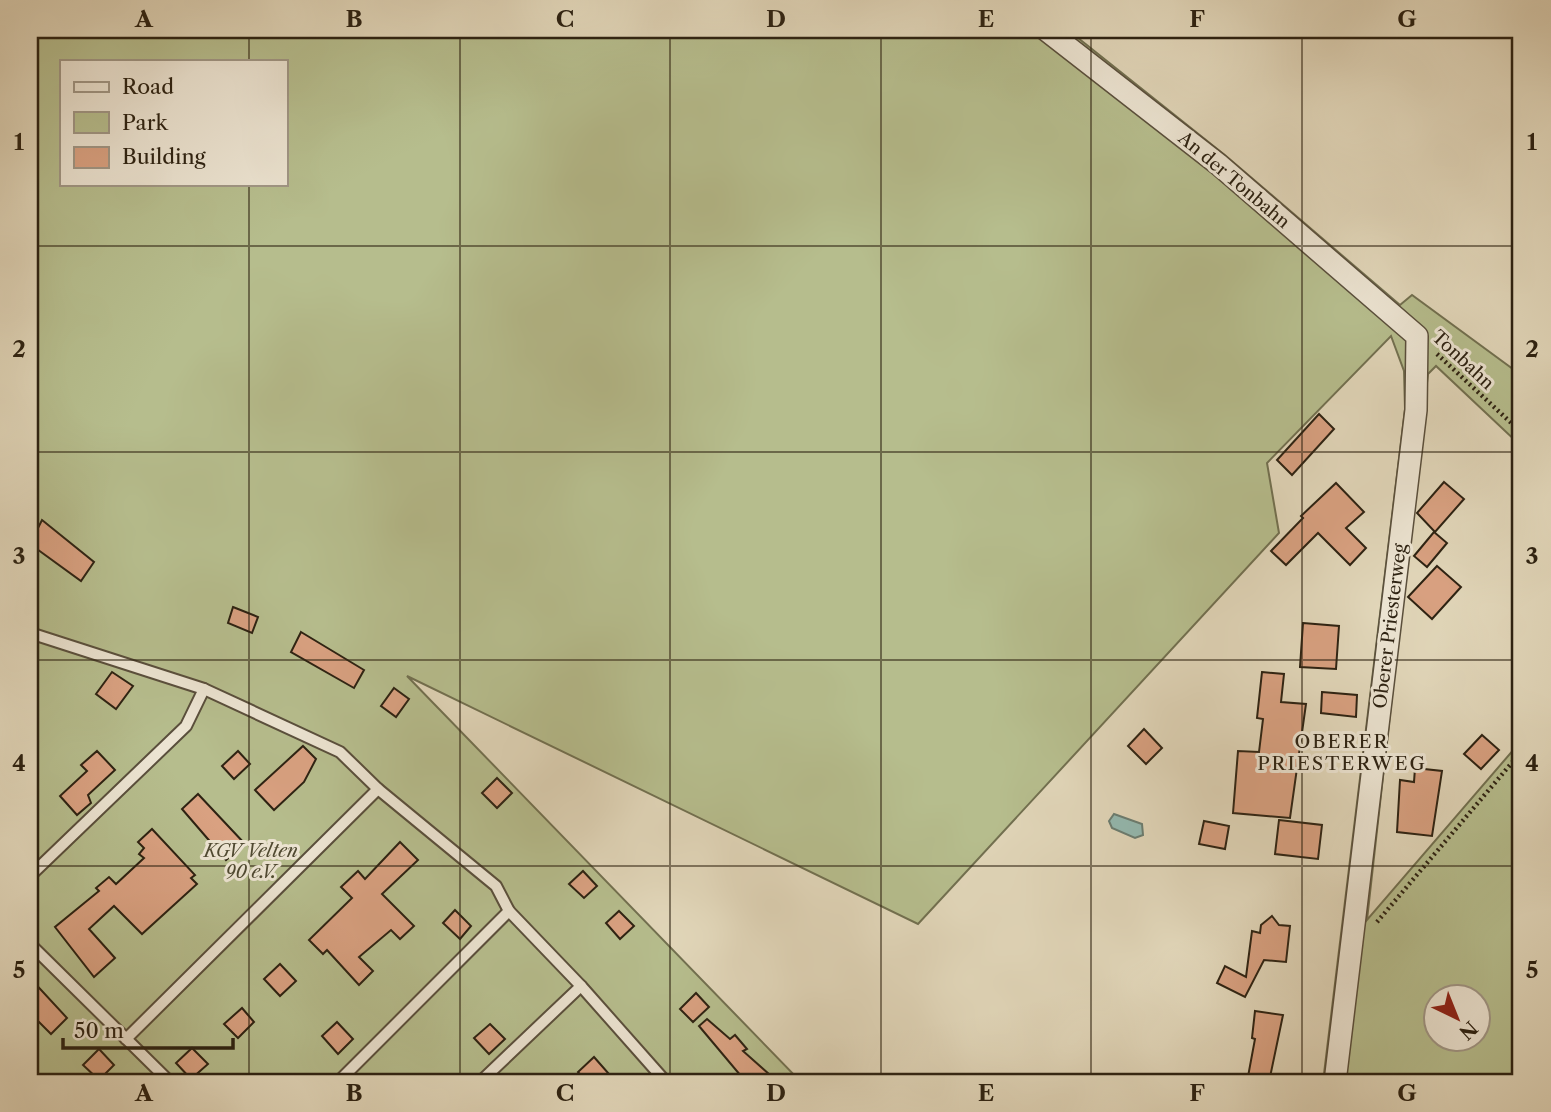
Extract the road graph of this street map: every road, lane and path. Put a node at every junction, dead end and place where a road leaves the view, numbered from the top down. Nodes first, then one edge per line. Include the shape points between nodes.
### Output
1 (1046, 30) edge
2 (1417, 336) junction
3 (1521, 432) edge
4 (30, 633) edge
5 (204, 689) junction
6 (1521, 752) edge
7 (378, 789) junction
8 (30, 876) edge
9 (509, 911) junction
10 (30, 944) edge
11 (1350, 954) junction
12 (581, 986) junction
13 (126, 1039) junction
14 (170, 1082) edge
15 (338, 1082) edge
16 (480, 1082) edge
17 (666, 1082) edge
18 (1335, 1082) edge

1 - 2 street, An der Tonbahn via 1218,164
2 - 3 path, Tonbahn
2 - 11 street, Oberer Priesterweg via 1416,410
4 - 5 lane
5 - 7 lane via 340,752
5 - 8 lane via 186,726
6 - 11 path
7 - 9 lane via 496,886
7 - 13 lane
9 - 12 lane
9 - 15 lane
10 - 13 lane
11 - 18 street, Oberer Priesterweg
12 - 16 lane
12 - 17 lane
13 - 14 lane

